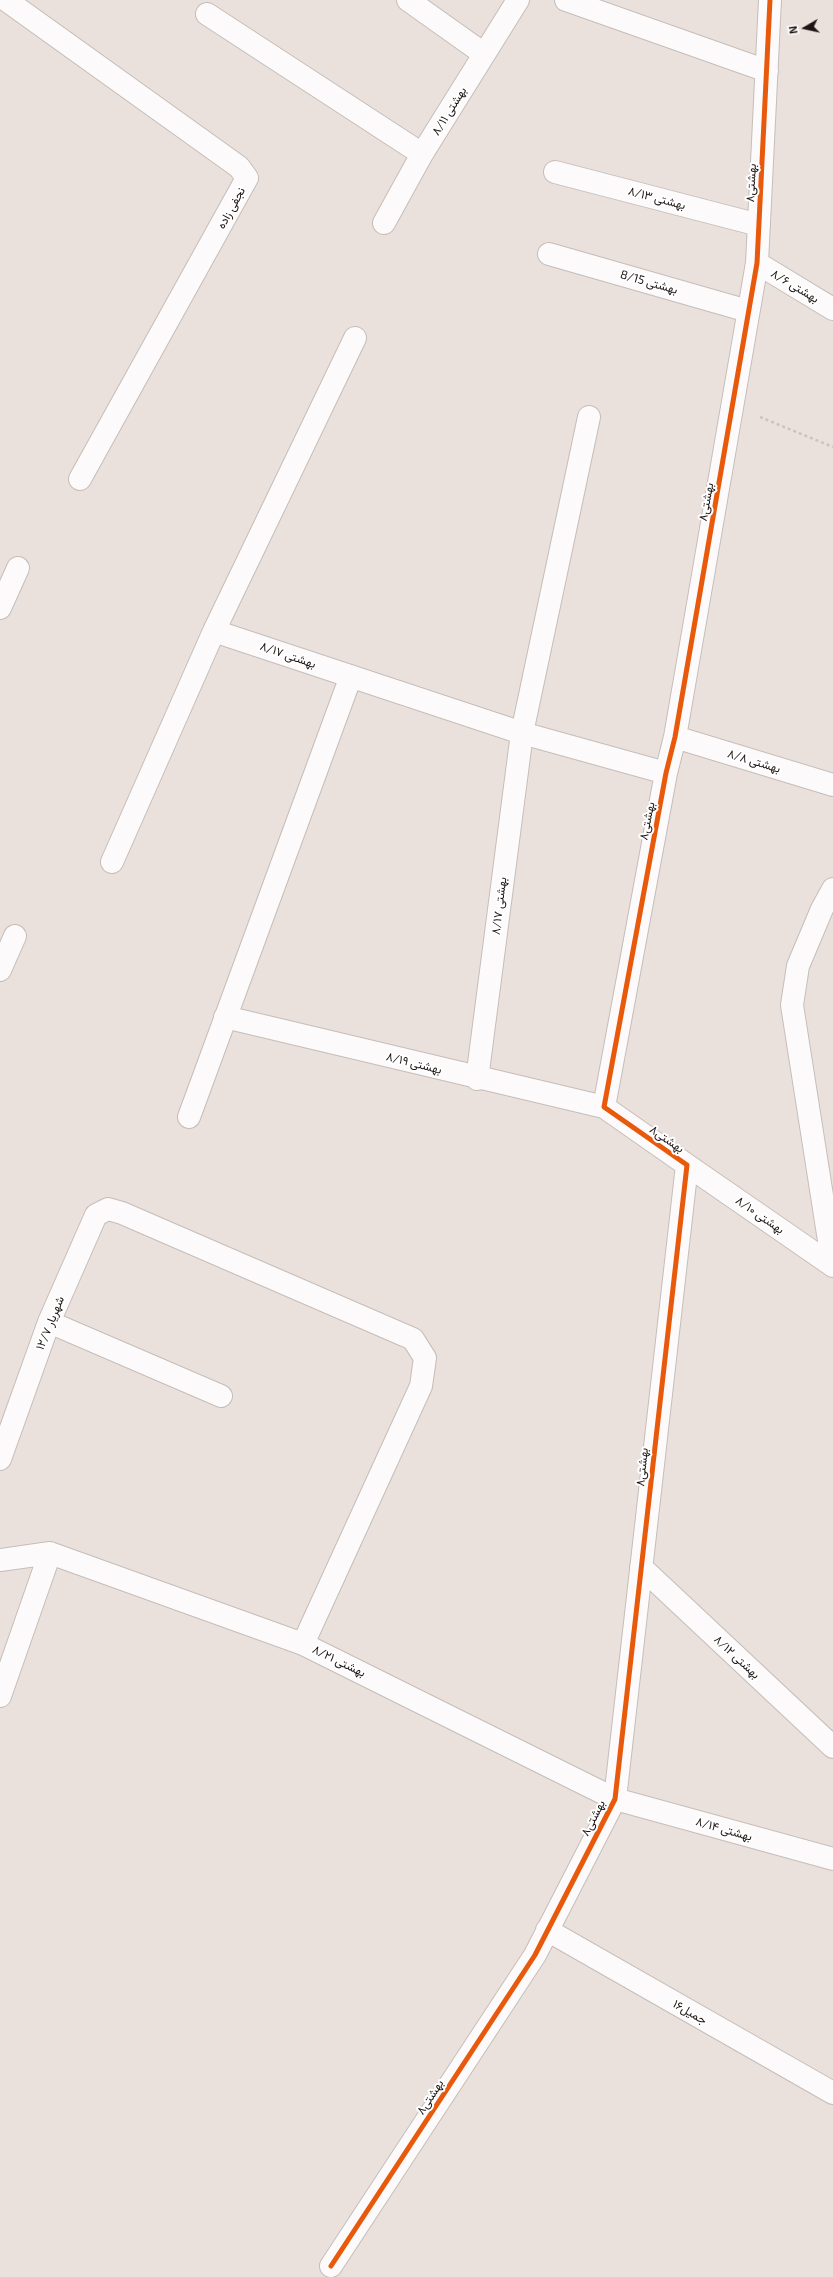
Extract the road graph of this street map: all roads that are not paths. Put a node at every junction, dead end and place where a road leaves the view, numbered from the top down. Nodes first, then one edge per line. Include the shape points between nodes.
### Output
1 (6, 0) edge
2 (408, 0) edge
3 (518, 0) edge
4 (566, 0) edge
5 (770, 0) edge
6 (207, 14) dead end
7 (484, 54) junction
8 (767, 71) junction
9 (422, 154) junction
10 (555, 172) dead end
11 (384, 223) dead end
12 (759, 225) junction
13 (549, 254) dead end
14 (757, 263) junction
15 (833, 309) edge
16 (748, 311) junction
17 (355, 338) dead end
18 (589, 417) dead end
19 (80, 479) dead end
20 (18, 568) dead end
21 (0, 608) edge
22 (214, 630) junction
23 (351, 676) junction
24 (522, 733) junction
25 (675, 737) junction
26 (666, 773) junction
27 (833, 785) edge
28 (112, 862) dead end
29 (833, 889) edge
30 (15, 936) dead end
31 (0, 970) edge
32 (225, 1018) junction
33 (477, 1078) junction
34 (604, 1107) junction
35 (189, 1117) dead end
36 (687, 1165) junction
37 (833, 1266) edge
38 (49, 1322) junction
39 (221, 1396) dead end
40 (0, 1459) edge
41 (50, 1553) junction
42 (0, 1560) edge
43 (641, 1567) junction
44 (303, 1644) junction
45 (0, 1696) edge
46 (833, 1747) edge
47 (615, 1799) junction
48 (833, 1859) edge
49 (547, 1930) junction
50 (833, 2093) edge
51 (332, 2266) dead end

1 - 19 street, نجفی زاده via 239,167 247,178
2 - 7 street
3 - 7 street, بهشتی ۸/۱۱
4 - 8 street
5 - 8 street, بهشتی۸
6 - 9 street
7 - 9 street, بهشتی ۸/۱۱
8 - 12 street, بهشتی۸
9 - 11 street, بهشتی ۸/۱۱
10 - 12 street, بهشتی ۸/۱۳
12 - 14 street, بهشتی۸
13 - 16 street, بهشتی 8/15
14 - 15 street, بهشتی ۸/۶
14 - 16 street, بهشتی۸
16 - 25 street, بهشتی۸ via 734,406
17 - 22 street
18 - 24 street
20 - 21 street
22 - 23 street, بهشتی ۸/۱۷
22 - 28 street
23 - 24 street, بهشتی ۸/۱۷
23 - 32 street
24 - 26 street, بهشتی ۸/۱۷
24 - 33 street, بهشتی ۸/۱۷
25 - 26 street, بهشتی۸
25 - 27 street, بهشتی ۸/۸
26 - 34 street, بهشتی۸
29 - 37 street via 798,966 792,1005
30 - 31 street
32 - 33 street, بهشتی ۸/۱۹
32 - 35 street
33 - 34 street, بهشتی ۸/۱۹
34 - 36 street, بهشتی۸
36 - 37 street, بهشتی ۸/۱۰
36 - 43 street, بهشتی۸
38 - 39 street
38 - 40 street, شهریار ۱۲/۷
38 - 44 street, شهریار ۱۲/۷ via 96,1215 108,1209 413,1339 424,1358 420,1386
41 - 42 street
41 - 44 street, بهشتی ۸/۲۱
41 - 45 street
43 - 46 street, بهشتی ۸/۱۲
43 - 47 street, بهشتی۸
44 - 47 street, بهشتی ۸/۲۱
47 - 48 street, بهشتی ۸/۱۴
47 - 49 street, بهشتی۸
49 - 50 street, جمیل١۶
49 - 51 street, بهشتی۸ via 535,1955

